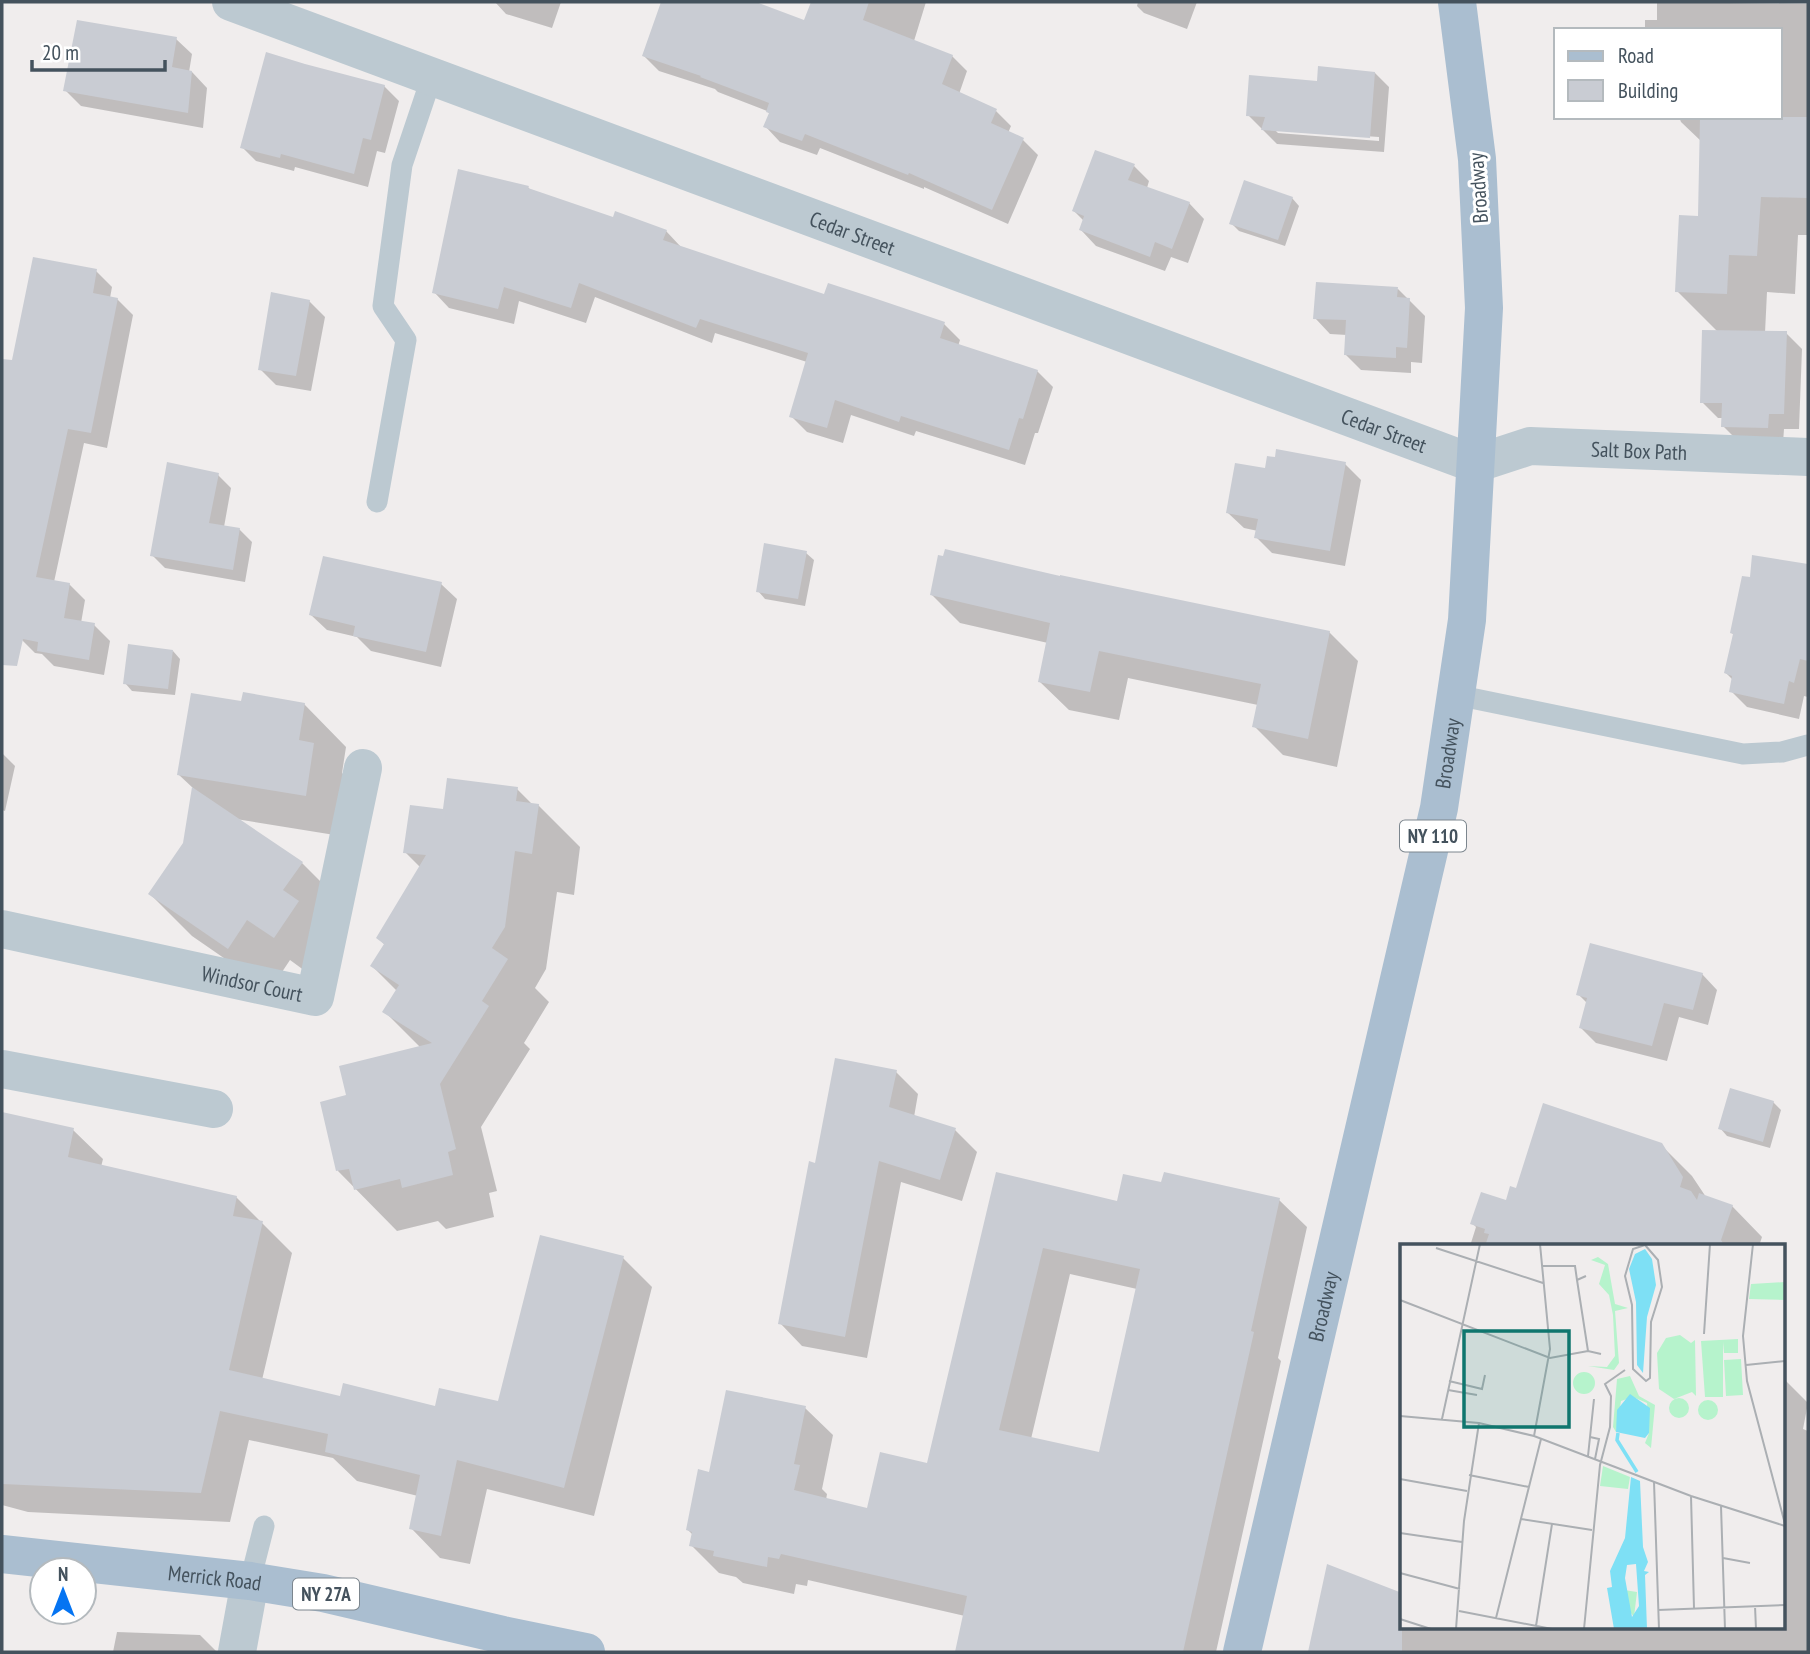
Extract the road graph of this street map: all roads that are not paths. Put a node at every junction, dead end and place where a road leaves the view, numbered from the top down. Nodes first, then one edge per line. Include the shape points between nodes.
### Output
1 (231, 2) edge
2 (1457, 2) edge
3 (432, 76) junction
4 (1808, 457) edge
5 (1475, 464) junction
6 (377, 502) dead end
7 (1456, 695) junction
8 (1808, 745) edge
9 (363, 768) dead end
10 (2, 929) edge
11 (2, 1069) edge
12 (214, 1109) dead end
13 (264, 1526) dead end
14 (2, 1554) edge
15 (250, 1581) junction
16 (237, 1652) edge
17 (586, 1652) edge
18 (1242, 1652) edge

1 - 3 street, Cedar Street
2 - 5 main road, Broadway / NY 110 via 1477,159 1484,308
3 - 5 street, Cedar Street
3 - 6 lane via 402,165 383,306 406,340
4 - 5 street, Salt Box Path via 1530,446
5 - 7 main road, Broadway / NY 110 via 1467,620
7 - 8 lane via 1743,754
7 - 18 main road, Broadway / NY 110 via 1439,808
9 - 10 street, Windsor Court via 314,997
11 - 12 street
13 - 15 lane
14 - 15 main road, Merrick Road / NY 27A
15 - 16 street
15 - 17 main road, Merrick Road / NY 27A

